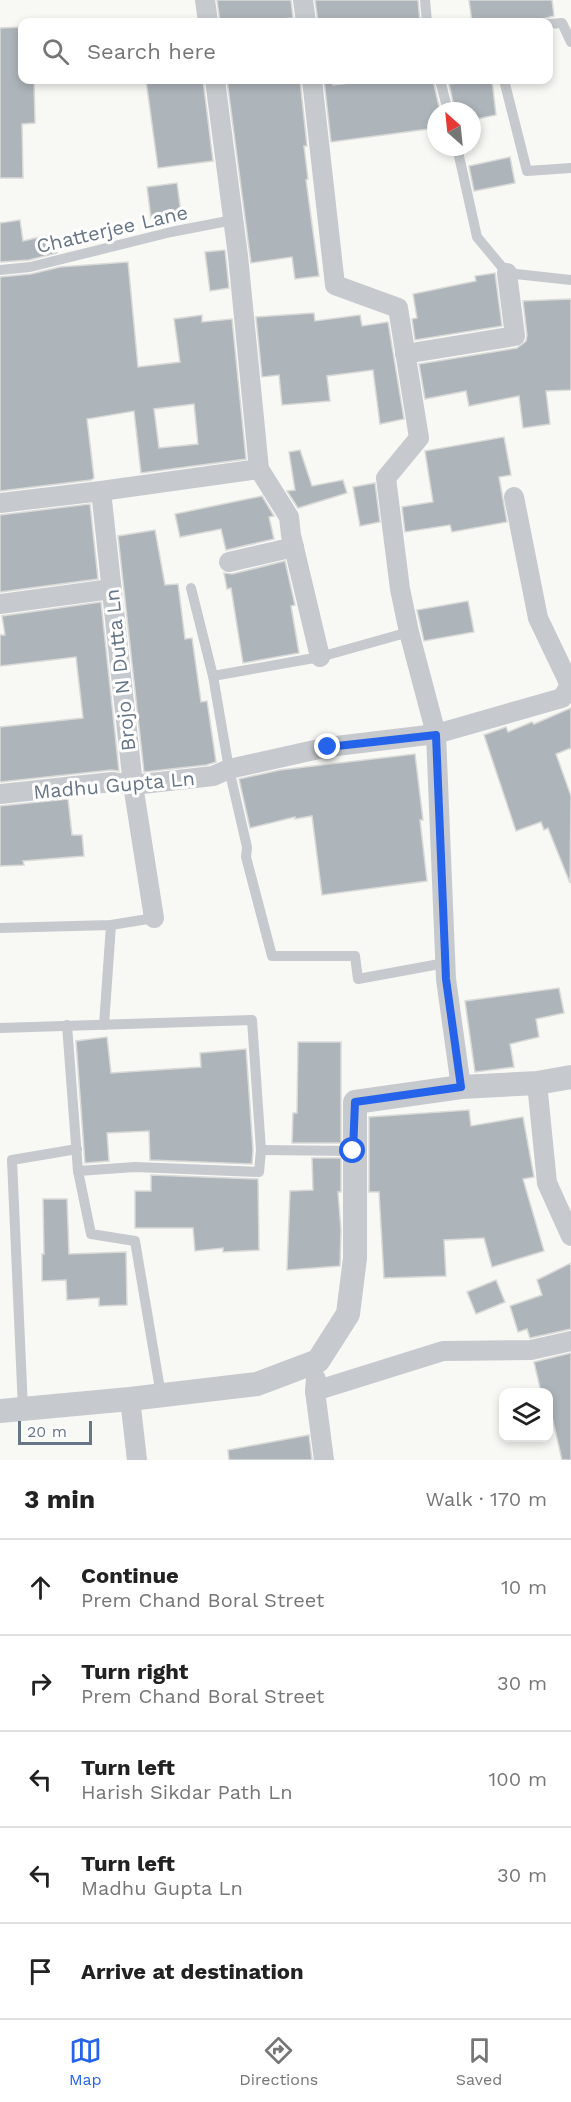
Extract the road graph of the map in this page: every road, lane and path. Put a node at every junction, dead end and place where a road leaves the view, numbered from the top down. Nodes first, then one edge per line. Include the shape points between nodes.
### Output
1 (205, 0) edge
2 (303, 0) edge
3 (425, 0) edge
4 (207, 18) edge
5 (305, 18) edge
6 (427, 18) edge
7 (553, 23) edge
8 (571, 42) edge
9 (215, 84) edge
10 (312, 84) edge
11 (444, 84) edge
12 (505, 84) edge
13 (447, 102) edge
14 (459, 156) edge
15 (571, 168) edge
16 (232, 220) junction
17 (0, 270) edge
18 (507, 273) junction
19 (571, 280) edge
20 (405, 354) junction
21 (259, 469) junction
22 (101, 491) junction
23 (514, 497) dead end
24 (0, 503) edge
25 (294, 547) junction
26 (229, 562) dead end
27 (190, 588) dead end
28 (111, 589) junction
29 (0, 604) edge
30 (409, 632) junction
31 (320, 657) junction
32 (213, 676) junction
33 (571, 684) edge
34 (436, 735) junction
35 (229, 769) junction
36 (133, 785) junction
37 (0, 794) edge
38 (154, 918) joint
39 (111, 925) junction
40 (0, 928) edge
41 (445, 963) junction
42 (67, 1025) junction
43 (104, 1025) junction
44 (0, 1028) edge
45 (571, 1077) edge
46 (537, 1083) junction
47 (461, 1087) junction
48 (77, 1149) junction
49 (261, 1150) junction
50 (353, 1151) junction
51 (78, 1171) junction
52 (571, 1236) edge
53 (571, 1341) edge
54 (318, 1361) junction
55 (315, 1391) junction
56 (161, 1395) junction
57 (130, 1399) junction
58 (12, 1410) edge
59 (137, 1460) edge
60 (324, 1460) edge

1 - 4 street
2 - 5 street
3 - 6 lane
7 - 8 lane via 562,22
9 - 16 street
10 - 20 street via 335,285 398,308
11 - 13 lane
12 - 15 lane via 527,171
14 - 18 lane via 477,237
16 - 17 lane, Chatterjee Lane via 30,267
16 - 21 street
18 - 19 lane
18 - 20 street via 515,336
20 - 30 street via 418,438 387,478
21 - 22 street
21 - 25 street via 289,517
22 - 24 street
22 - 28 street, Brojo N Dutta Ln
23 - 33 street via 538,618
25 - 26 street
25 - 31 street
27 - 32 lane
28 - 29 street
28 - 36 street, Brojo N Dutta Ln
30 - 31 lane
30 - 34 street
31 - 32 lane
32 - 35 lane
33 - 34 street, Madhu Gupta Ln via 561,698
34 - 35 street, Madhu Gupta Ln via 328,747
34 - 41 street
35 - 36 street, Madhu Gupta Ln via 213,776
35 - 41 lane via 246,857 272,956 355,956 358,979
36 - 37 street, Madhu Gupta Ln via 112,782
36 - 38 street, Brojo N Dutta Ln
38 - 39 lane
39 - 40 lane
39 - 43 lane
41 - 47 street
42 - 43 lane
42 - 44 lane
42 - 48 lane
43 - 49 lane via 252,1020
45 - 46 street
46 - 47 street
46 - 52 street via 547,1183
47 - 50 street via 355,1102
48 - 51 lane
48 - 58 lane via 12,1160
49 - 50 lane
49 - 51 lane via 260,1172 135,1167
50 - 54 street via 355,1258 348,1314
51 - 56 lane via 91,1234 135,1241
53 - 55 street via 531,1350 442,1351
54 - 55 street
54 - 56 street via 257,1384
55 - 60 street
56 - 57 street
57 - 58 street
57 - 59 street

